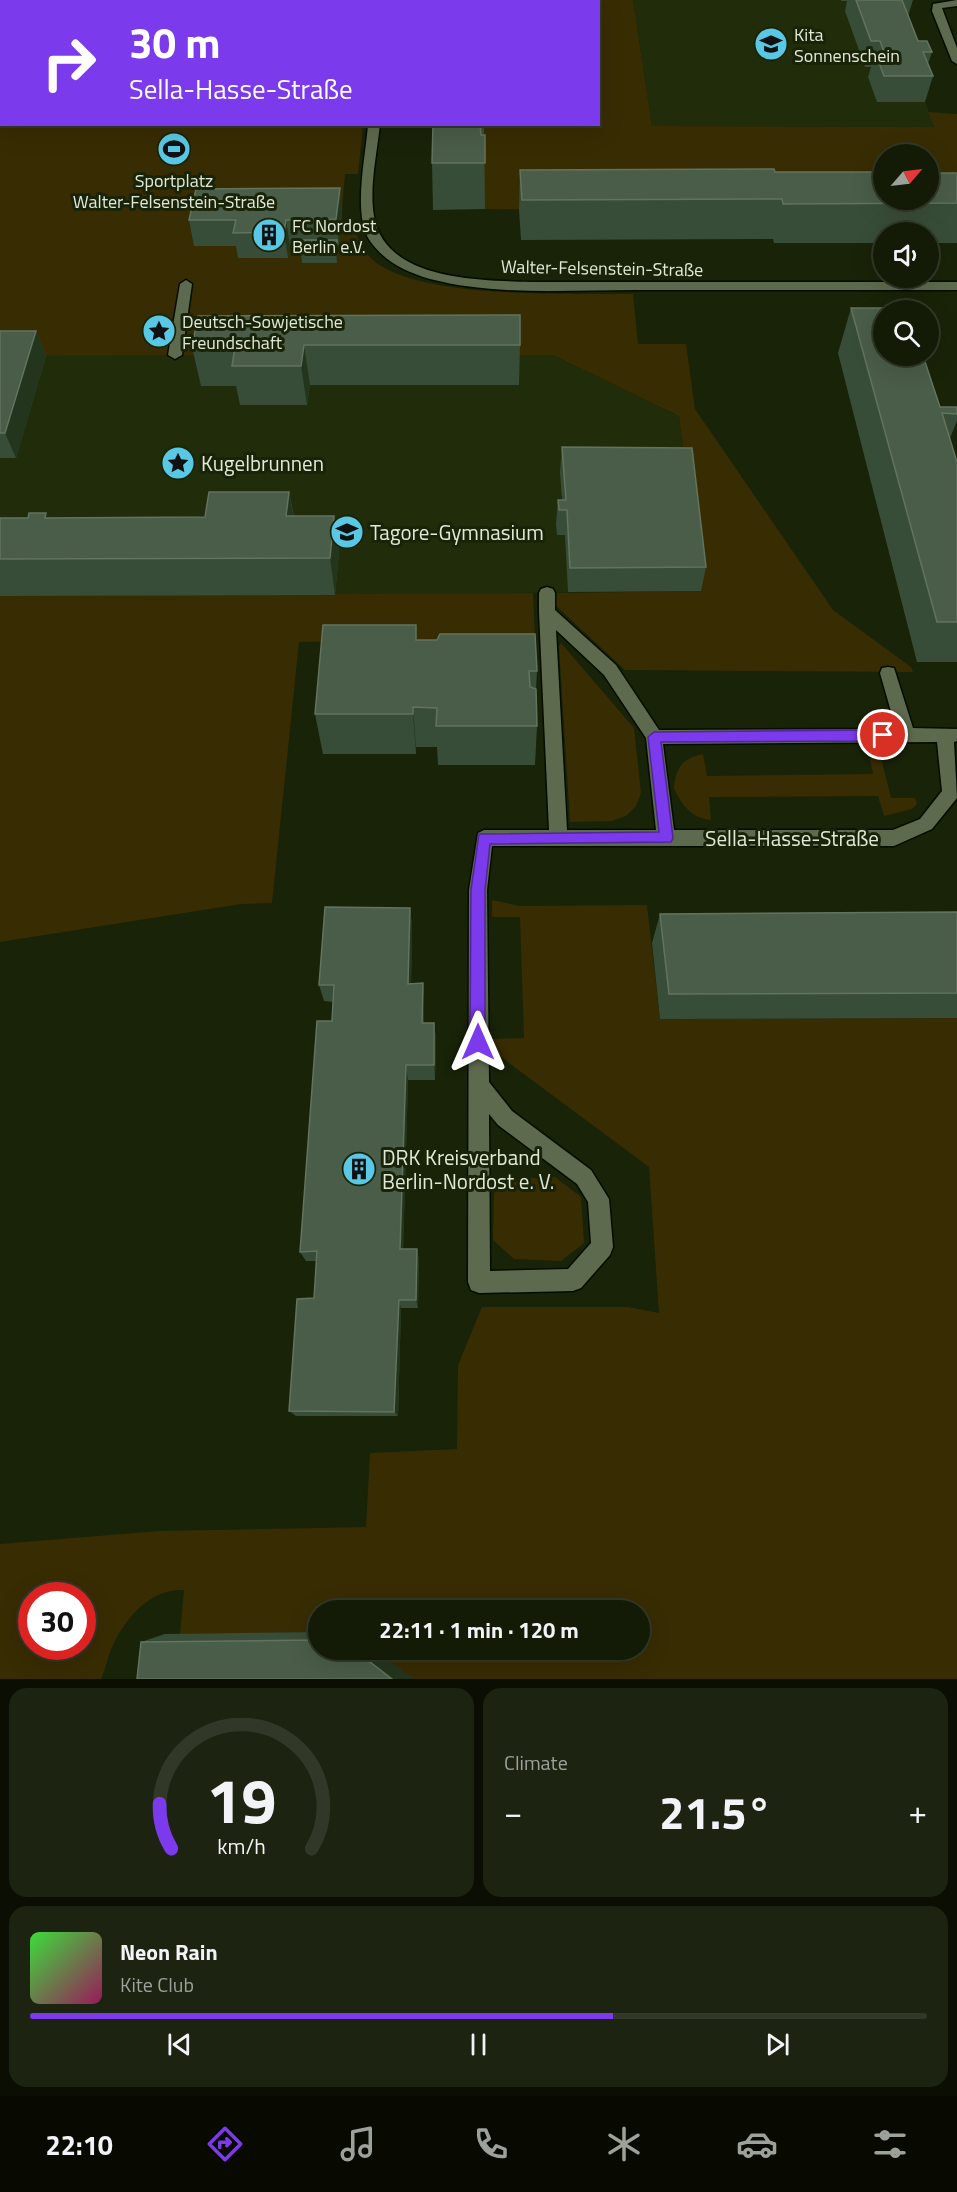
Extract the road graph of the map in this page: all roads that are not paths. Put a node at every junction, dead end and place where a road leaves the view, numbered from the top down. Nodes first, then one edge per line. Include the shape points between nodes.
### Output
1 (957, 3) edge
2 (957, 61) edge
3 (374, 126) edge
4 (186, 284) dead end
5 (957, 286) edge
6 (175, 355) dead end
7 (547, 593) dead end
8 (547, 612) junction
9 (888, 673) dead end
10 (906, 735) junction
11 (951, 735) edge
12 (654, 737) junction
13 (558, 837) junction
14 (666, 838) junction
15 (478, 1085) junction

1 - 2 street via 942,3 937,11
3 - 5 street, Walter-Felsenstein-Straße via 368,216 371,231 387,255 429,275 466,283 530,286
4 - 6 street
7 - 8 street
8 - 12 street via 610,670
8 - 13 street
9 - 10 street
10 - 11 street, Sella-Hasse-Straße
10 - 12 street, Sella-Hasse-Straße
11 - 14 street, Sella-Hasse-Straße via 951,793 926,824 894,838
12 - 14 street
13 - 14 street, Sella-Hasse-Straße
13 - 15 street, Sella-Hasse-Straße via 484,838 478,890
15 - 15 street, Sella-Hasse-Straße via 479,1282 573,1280 602,1247 597,1199 584,1177 505,1118

